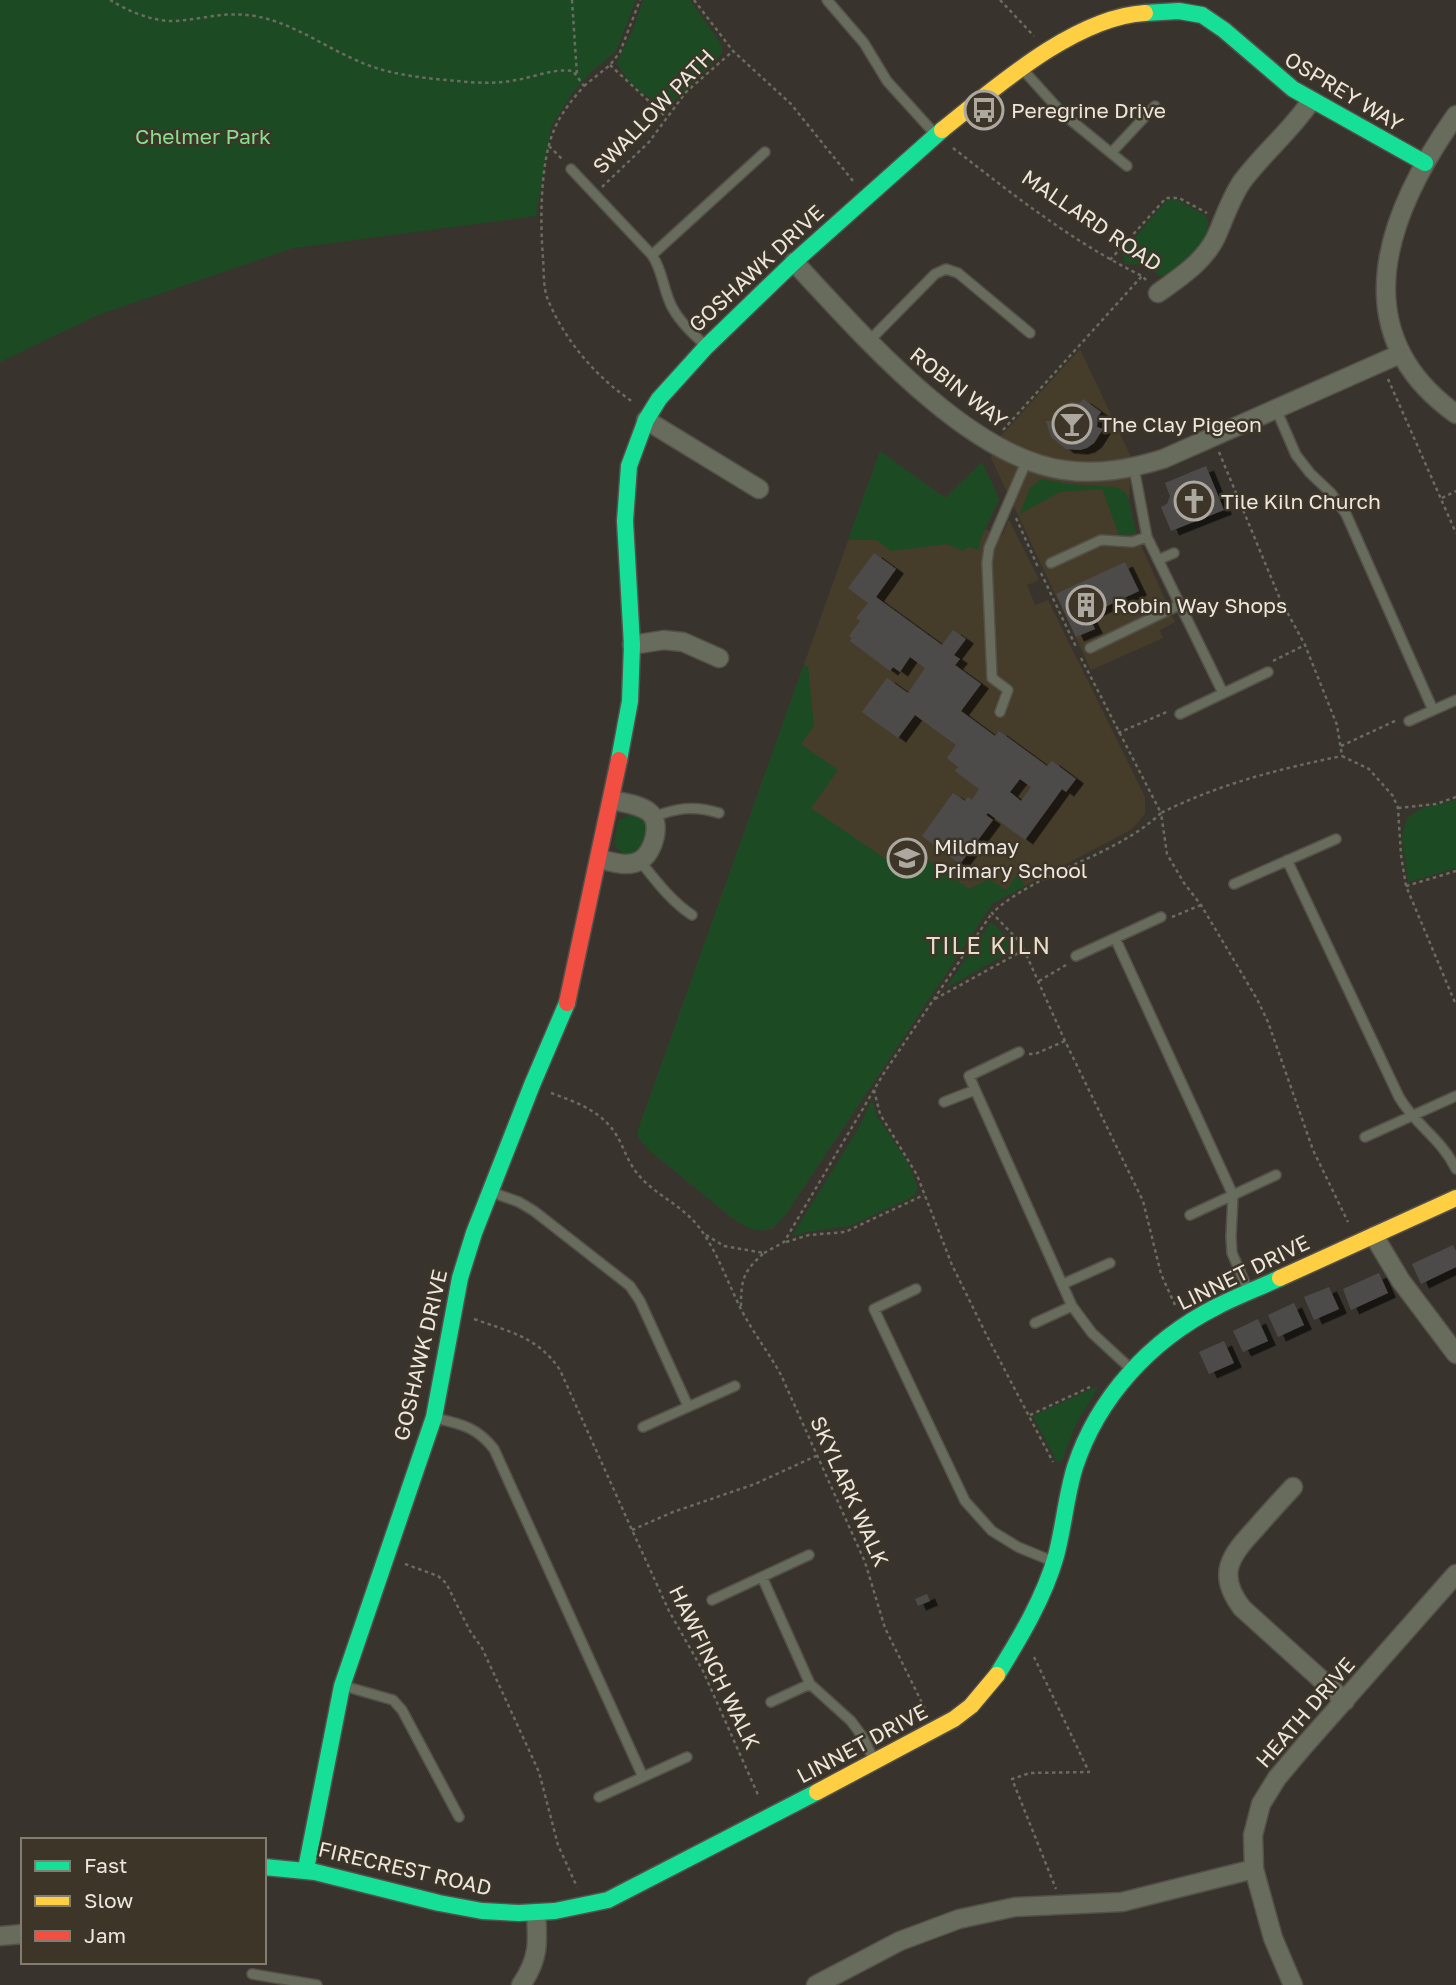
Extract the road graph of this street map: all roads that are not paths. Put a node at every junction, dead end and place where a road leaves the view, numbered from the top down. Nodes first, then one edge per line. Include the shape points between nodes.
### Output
1 (827, 0) edge
2 (1206, 8) edge
3 (1093, 26) joint
4 (1021, 68) junction
5 (1311, 100) junction
6 (1155, 106) dead end
7 (1456, 115) edge
8 (936, 135) junction
9 (765, 152) dead end
10 (1112, 152) junction
11 (1425, 163) junction
12 (1127, 166) dead end
13 (571, 169) road end
14 (652, 255) junction
15 (794, 262) junction
16 (1158, 293) road end
17 (1030, 333) dead end
18 (869, 341) junction
19 (706, 347) junction
20 (1400, 354) junction
21 (1276, 409) junction
22 (1456, 414) edge
23 (648, 416) junction
24 (1027, 460) junction
25 (1134, 468) junction
26 (760, 489) dead end
27 (1147, 537) junction
28 (1174, 553) dead end
29 (1158, 559) junction
30 (1051, 563) dead end
31 (1179, 606) junction
32 (632, 645) junction
33 (1090, 648) dead end
34 (719, 658) dead end
35 (1268, 672) road end
36 (1223, 693) junction
37 (1456, 700) edge
38 (1433, 710) junction
39 (1000, 712) dead end
40 (1180, 714) road end
41 (1409, 721) road end
42 (612, 800) junction
43 (719, 813) dead end
44 (653, 817) junction
45 (1335, 839) dead end
46 (599, 859) junction
47 (1287, 860) junction
48 (640, 861) junction
49 (1234, 884) dead end
50 (692, 915) dead end
51 (1161, 917) road end
52 (1115, 939) junction
53 (1076, 956) road end
54 (1019, 1052) road end
55 (975, 1090) junction
56 (1455, 1096) edge
57 (944, 1102) dead end
58 (1412, 1116) junction
59 (1365, 1137) dead end
60 (1456, 1168) edge
61 (1276, 1175) dead end
62 (490, 1191) junction
63 (1233, 1195) junction
64 (1456, 1198) edge
65 (1190, 1215) dead end
66 (1374, 1236) junction
67 (1110, 1263) dead end
68 (1063, 1284) junction
69 (915, 1289) dead end
70 (1249, 1292) junction
71 (1072, 1306) junction
72 (1035, 1324) dead end
73 (1456, 1354) edge
74 (1132, 1369) junction
75 (735, 1386) dead end
76 (688, 1406) junction
77 (433, 1417) junction
78 (643, 1427) dead end
79 (1293, 1487) dead end
80 (809, 1555) dead end
81 (1054, 1561) junction
82 (1456, 1574) edge
83 (762, 1577) junction
84 (712, 1600) dead end
85 (810, 1684) junction
86 (342, 1686) junction
87 (1345, 1701) junction
88 (771, 1702) dead end
89 (687, 1757) dead end
90 (875, 1763) junction
91 (643, 1777) junction
92 (599, 1797) dead end
93 (459, 1817) dead end
94 (266, 1867) edge
95 (306, 1869) junction
96 (1254, 1869) junction
97 (536, 1913) junction
98 (21, 1934) edge
99 (0, 1936) edge
100 (252, 1974) dead end
101 (317, 1985) edge
102 (521, 1985) edge
103 (816, 1985) edge
104 (1293, 1985) edge

1 - 8 lane via 864,43 887,81
2 - 3 street, OSPREY WAY via 1124,14
2 - 5 street, OSPREY WAY via 1275,75
3 - 4 street, GOSHAWK DRIVE
4 - 8 street, GOSHAWK DRIVE
4 - 10 lane via 1062,113
5 - 11 street, OSPREY WAY
5 - 16 street, MALLARD ROAD via 1242,182 1214,240 1197,262
6 - 10 lane
7 - 11 street
8 - 15 street, GOSHAWK DRIVE
9 - 14 lane
10 - 12 lane
11 - 20 street via 1389,250 1385,279 1386,308
13 - 14 lane
14 - 19 lane via 672,307
15 - 18 street, ROBIN WAY
15 - 19 street, GOSHAWK DRIVE
17 - 18 lane via 958,273 946,269 935,274
18 - 24 street, ROBIN WAY via 936,402 993,443
19 - 23 street, GOSHAWK DRIVE
20 - 21 street, ROBIN WAY
20 - 22 street via 1426,388
21 - 25 street, ROBIN WAY via 1213,439
21 - 38 lane via 1296,455 1346,514
23 - 26 street
23 - 32 street, GOSHAWK DRIVE via 629,466 626,495
24 - 25 street, ROBIN WAY via 1096,473
24 - 39 lane via 994,533 987,563 992,678 1008,690
25 - 27 lane
27 - 29 lane
27 - 30 lane via 1132,542 1101,540
28 - 29 lane
29 - 31 lane
31 - 33 lane
31 - 36 lane
32 - 34 street via 682,642
32 - 42 street, GOSHAWK DRIVE via 630,701
35 - 36 lane
36 - 40 lane
37 - 38 lane
38 - 41 lane
42 - 44 street via 637,806
42 - 46 street, GOSHAWK DRIVE
43 - 44 lane via 691,807
44 - 48 street via 655,835 650,852
45 - 47 lane
46 - 48 street via 622,864
46 - 62 street, GOSHAWK DRIVE via 569,999
47 - 49 lane
47 - 58 lane
48 - 50 lane
51 - 52 lane
52 - 53 lane
52 - 63 lane
54 - 55 lane via 969,1076
55 - 57 lane
55 - 68 lane
56 - 58 lane
58 - 59 lane
58 - 60 lane via 1439,1141
61 - 63 lane
62 - 76 lane via 534,1211 630,1286
62 - 77 street, GOSHAWK DRIVE via 460,1278
63 - 65 lane
63 - 70 lane via 1233,1253
64 - 66 street, LINNET DRIVE
66 - 70 street, LINNET DRIVE
66 - 73 street via 1401,1281
67 - 68 lane
68 - 71 lane
69 - 81 lane via 874,1309 965,1501 1004,1539
70 - 74 street, LINNET DRIVE via 1186,1323
71 - 72 lane
71 - 74 lane via 1092,1333
74 - 81 street, LINNET DRIVE via 1097,1419 1073,1474
75 - 76 lane
76 - 78 lane
77 - 86 street, GOSHAWK DRIVE
77 - 91 lane via 482,1433 494,1448
79 - 87 street via 1238,1547 1230,1560 1228,1583 1242,1608
80 - 83 lane
81 - 90 street, LINNET DRIVE via 1021,1632 986,1690 936,1730
82 - 87 street, HEATH DRIVE
83 - 84 lane
83 - 85 lane
85 - 88 lane
85 - 90 lane via 851,1721
86 - 93 lane via 393,1700 402,1710
86 - 95 street, GOSHAWK DRIVE
87 - 96 street, HEATH DRIVE via 1268,1790 1253,1835
89 - 91 lane
90 - 97 street, LINNET DRIVE via 608,1900
91 - 92 lane
94 - 95 street, FIRECREST ROAD
95 - 97 street, FIRECREST ROAD via 464,1908
96 - 103 street via 1122,1902 1016,1907 959,1919 900,1941
96 - 104 street, HEATH DRIVE via 1273,1938
97 - 102 street via 537,1953
98 - 99 street
100 - 101 lane

